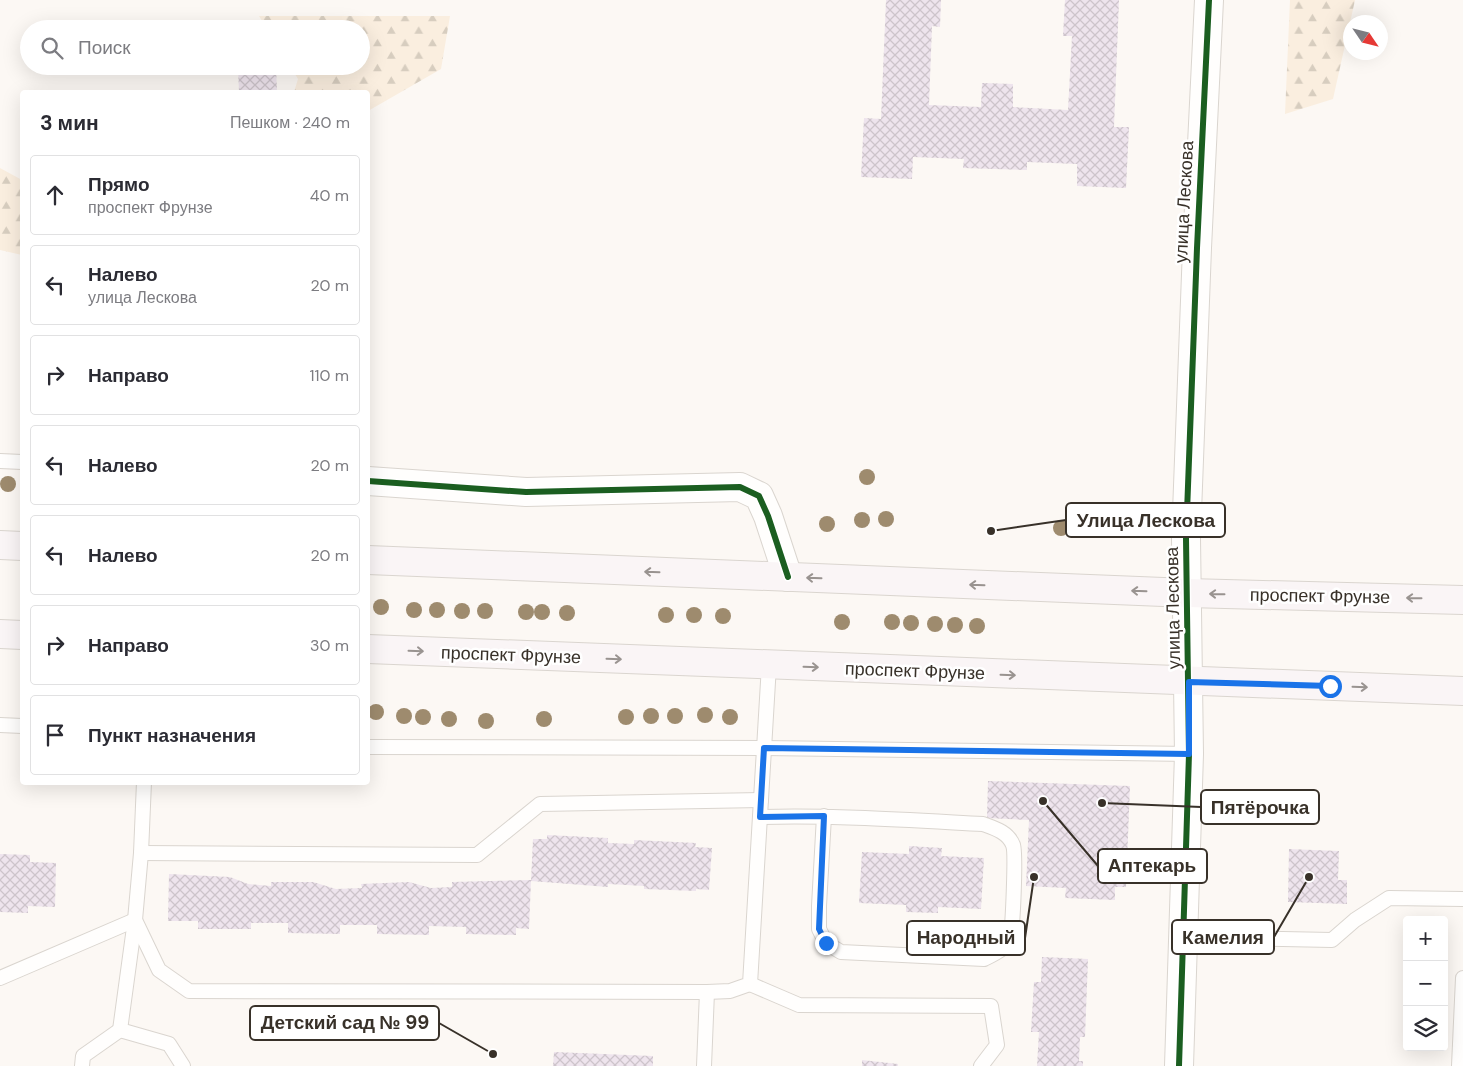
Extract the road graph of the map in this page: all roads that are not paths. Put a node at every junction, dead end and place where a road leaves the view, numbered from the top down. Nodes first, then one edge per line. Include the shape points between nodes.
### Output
1 (1209, 0) edge
2 (0, 462) edge
3 (20, 462) edge
4 (370, 481) edge
5 (0, 545) edge
6 (20, 546) edge
7 (370, 560) edge
8 (788, 577) junction
9 (1188, 593) junction
10 (1463, 600) edge
11 (0, 634) edge
12 (20, 635) edge
13 (370, 649) edge
14 (769, 666) junction
15 (1189, 682) junction
16 (1463, 692) edge
17 (0, 726) edge
18 (20, 726) edge
19 (370, 747) edge
20 (764, 748) junction
21 (1189, 754) junction
22 (144, 785) edge
23 (761, 800) junction
24 (824, 816) junction
25 (760, 817) junction
26 (141, 853) junction
27 (1463, 899) edge
28 (135, 920) junction
29 (1183, 937) junction
30 (0, 978) edge
31 (1463, 978) edge
32 (750, 984) junction
33 (706, 992) junction
34 (120, 1030) junction
35 (82, 1066) edge
36 (183, 1066) edge
37 (704, 1066) edge
38 (981, 1066) edge
39 (1179, 1066) edge
40 (1458, 1066) edge

1 - 9 street, улица Лескова via 1186,539
2 - 3 lane
4 - 8 street via 526,492 740,488 758,496
5 - 6 main road
8 -> 7 main road, проспект Фрунзе
9 -> 8 main road, проспект Фрунзе
10 -> 9 main road, проспект Фрунзе
9 - 15 street, улица Лескова
11 - 12 main road
13 -> 14 main road, проспект Фрунзе
14 -> 15 main road, проспект Фрунзе
14 - 20 lane
15 -> 16 main road, проспект Фрунзе
15 - 21 street, улица Лескова
17 - 18 lane
19 - 20 lane
20 - 21 lane
20 - 23 lane
21 - 29 street, улица Лескова
22 - 26 lane
23 - 25 lane
23 - 26 lane via 540,804 477,855
24 - 24 lane via 819,929 826,943 841,952 984,959 1000,951 1010,938 1015,860 1013,845 1002,831 982,824
24 - 25 lane
25 - 32 lane
26 - 28 lane
27 - 29 lane via 1389,898 1332,940
28 - 30 lane
28 - 33 lane via 159,970 189,992
28 - 34 lane
29 - 39 street, улица Лескова
31 - 40 lane
32 - 33 lane via 730,991
32 - 38 lane via 799,1005 991,1006 997,1045
33 - 37 lane
34 - 35 lane via 83,1056
34 - 36 lane via 169,1044

